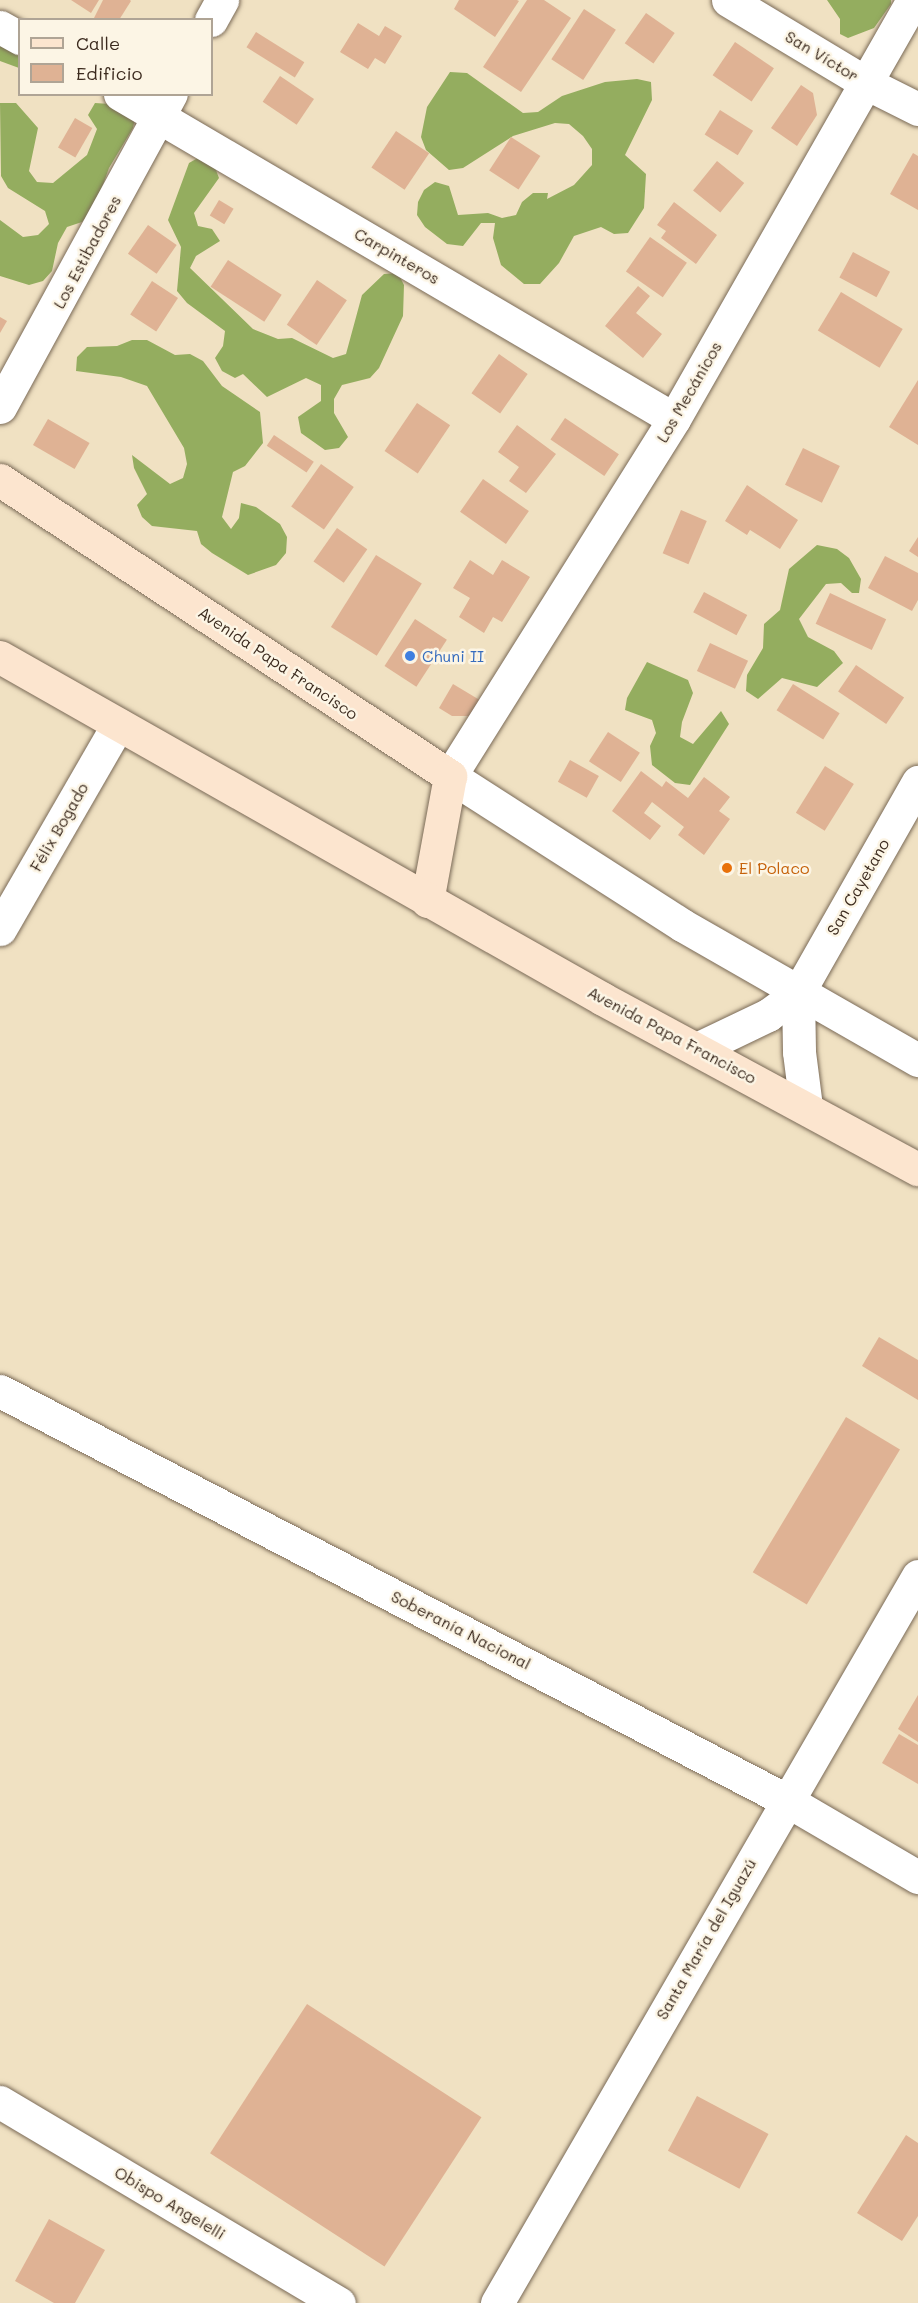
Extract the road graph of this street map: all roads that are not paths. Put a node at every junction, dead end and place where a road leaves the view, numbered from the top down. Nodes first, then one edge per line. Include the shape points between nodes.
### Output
1 (222, 0) edge
2 (728, 0) edge
3 (913, 0) edge
4 (212, 18) edge
5 (0, 27) edge
6 (18, 37) edge
7 (866, 83) junction
8 (128, 96) edge
9 (165, 105) edge
10 (918, 109) edge
11 (0, 408) edge
12 (674, 419) junction
13 (0, 480) edge
14 (0, 657) edge
15 (118, 725) junction
16 (450, 776) junction
17 (918, 782) edge
18 (427, 901) junction
19 (0, 929) edge
20 (798, 993) junction
21 (697, 1049) junction
22 (918, 1060) edge
23 (806, 1107) junction
24 (918, 1169) edge
25 (0, 1390) edge
26 (918, 1576) edge
27 (786, 1800) junction
28 (918, 1877) edge
29 (0, 2102) edge
30 (339, 2303) edge
31 (497, 2303) edge

1 - 4 street
2 - 7 street, San Víctor
3 - 7 street, Los Mecánicos
5 - 6 street
7 - 10 street, San Víctor
7 - 12 street, Los Mecánicos
8 - 9 street, Carpinteros
9 - 11 street, Los Estibadores
9 - 12 street, Carpinteros
12 - 16 street, Los Mecánicos
13 - 16 main road, Avenida Papa Francisco
14 - 15 main road, Avenida Papa Francisco
15 - 18 main road, Avenida Papa Francisco
15 - 19 street, Félix Bogado
16 - 18 main road
16 - 20 street via 682,925
17 - 20 street, San Cayetano
18 - 21 main road, Avenida Papa Francisco
20 - 21 street, San Cayetano via 768,1015
20 - 22 street
20 - 23 street via 799,1052
21 - 23 main road, Avenida Papa Francisco
23 - 24 main road, Avenida Papa Francisco
25 - 27 street, Soberanía Nacional
26 - 27 street, Santa María del Iguazú
27 - 28 street, Soberanía Nacional
27 - 31 street, Santa María del Iguazú
29 - 30 street, Obispo Angelelli

